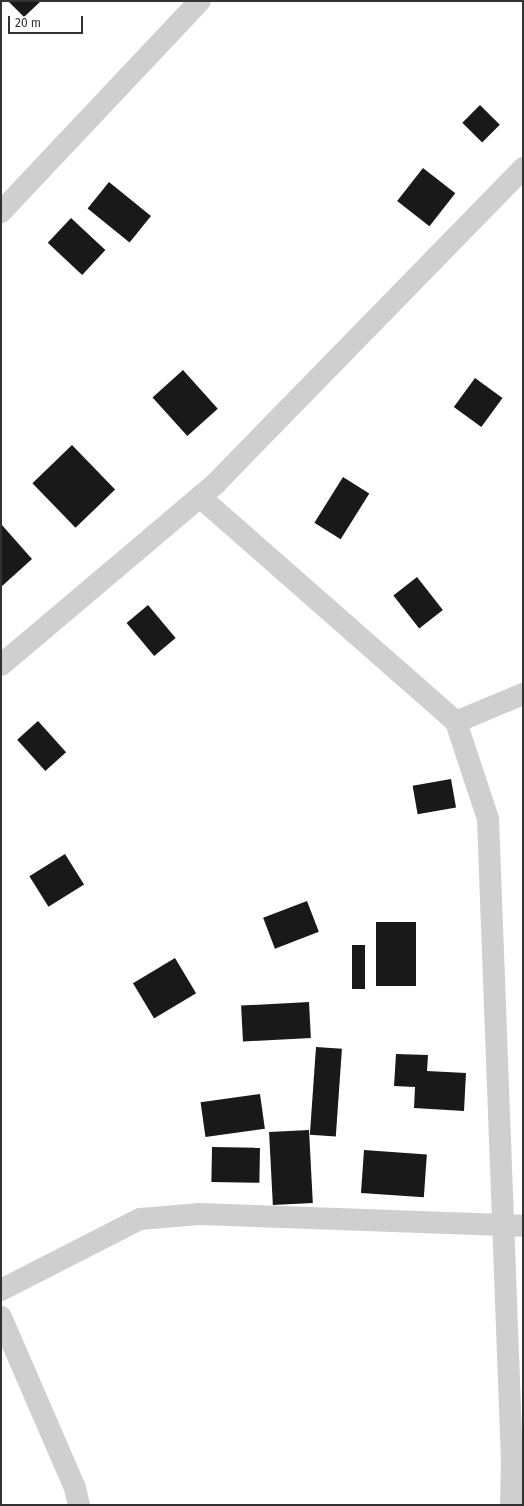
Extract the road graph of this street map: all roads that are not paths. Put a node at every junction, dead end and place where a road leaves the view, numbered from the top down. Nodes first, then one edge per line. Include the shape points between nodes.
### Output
1 (200, 1) edge
2 (523, 168) edge
3 (1, 212) edge
4 (200, 497) junction
5 (1, 665) edge
6 (523, 694) edge
7 (456, 722) junction
8 (513, 1226) edge
9 (1, 1290) edge
10 (1, 1317) edge
11 (516, 1382) edge
12 (79, 1505) edge
13 (511, 1505) edge

1 - 3 street
2 - 4 street
4 - 5 street
4 - 7 street
6 - 7 street
7 - 8 street via 488,819
8 - 9 street via 200,1214 140,1219
8 - 11 street
10 - 12 street via 75,1488
11 - 13 street

